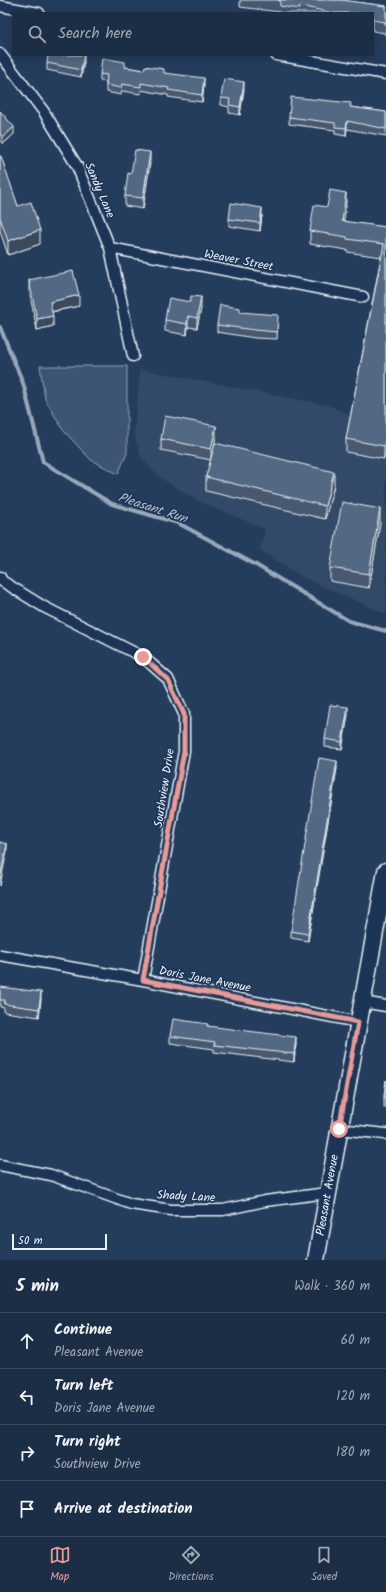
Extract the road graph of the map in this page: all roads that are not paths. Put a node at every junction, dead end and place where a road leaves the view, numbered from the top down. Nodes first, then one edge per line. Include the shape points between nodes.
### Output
1 (0, 6) edge
2 (33, 12) edge
3 (0, 54) edge
4 (282, 56) edge
5 (386, 74) edge
6 (110, 248) junction
7 (363, 296) dead end
8 (133, 356) dead end
9 (1, 583) edge
10 (386, 871) edge
11 (0, 955) edge
12 (143, 980) junction
13 (362, 1002) junction
14 (386, 1006) edge
15 (358, 1022) junction
16 (339, 1129) junction
17 (386, 1134) edge
18 (0, 1165) edge
19 (327, 1193) junction
20 (316, 1260) edge

1 - 2 street
3 - 6 street, Sandy Lane via 44,112 77,166
4 - 5 street
6 - 7 street, Weaver Street
6 - 8 street, Sandy Lane
9 - 12 street, Southview Drive via 143,657 168,680 184,714 184,751
10 - 13 main road, Pleasant Avenue
11 - 12 street, Doris Jane Avenue
12 - 15 street, Doris Jane Avenue
13 - 14 street
13 - 15 main road, Pleasant Avenue
15 - 16 main road, Pleasant Avenue
16 - 17 street
16 - 19 main road, Pleasant Avenue
18 - 19 street, Shady Lane via 51,1175 131,1204 171,1210 223,1210 265,1201
19 - 20 main road, Pleasant Avenue

